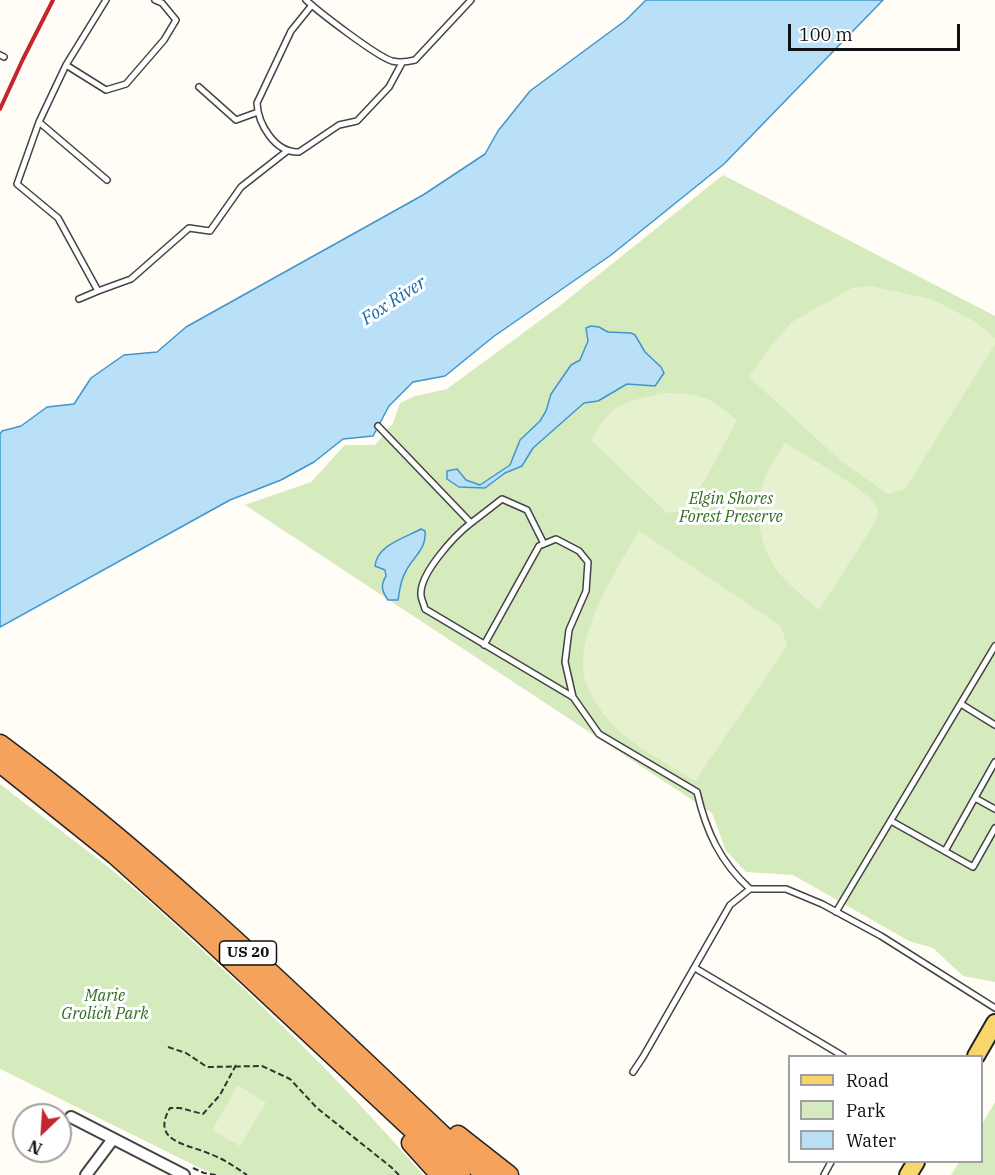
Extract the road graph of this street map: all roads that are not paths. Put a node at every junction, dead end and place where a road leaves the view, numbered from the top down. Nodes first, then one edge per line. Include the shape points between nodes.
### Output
1 (106, 0) edge
2 (154, 0) edge
3 (306, 0) edge
4 (471, 0) edge
5 (312, 5) junction
6 (402, 63) junction
7 (66, 64) junction
8 (199, 87) dead end
9 (258, 112) junction
10 (39, 122) junction
11 (287, 151) junction
12 (108, 180) dead end
13 (99, 291) junction
14 (80, 299) dead end
15 (378, 426) dead end
16 (471, 524) junction
17 (544, 544) junction
18 (484, 645) junction
19 (995, 646) edge
20 (573, 697) junction
21 (961, 704) junction
22 (995, 724) edge
23 (0, 744) edge
24 (995, 762) edge
25 (0, 763) edge
26 (975, 798) junction
27 (995, 809) edge
28 (891, 821) junction
29 (995, 828) edge
30 (945, 851) junction
31 (750, 889) junction
32 (836, 912) junction
33 (694, 968) junction
34 (995, 1008) edge
35 (995, 1023) edge
36 (332, 1032) junction
37 (841, 1055) edge
38 (977, 1055) edge
39 (336, 1059) junction
40 (633, 1072) dead end
41 (72, 1118) edge
42 (113, 1139) junction
43 (86, 1175) edge
44 (184, 1175) edge
45 (440, 1175) edge
46 (461, 1175) edge
47 (484, 1175) edge
48 (509, 1175) edge

1 - 7 lane
2 - 7 lane via 162,3 176,20 126,84 106,90
3 - 5 lane
4 - 6 lane via 415,60
5 - 6 lane via 370,48
5 - 9 lane via 291,31 261,91
6 - 11 lane via 389,87 357,121 339,124 299,152
7 - 10 lane
8 - 9 lane via 236,120
9 - 11 lane via 271,138
10 - 12 lane
10 - 13 lane via 16,184 58,218
11 - 13 lane via 241,187 210,231 189,228 131,279
13 - 14 lane
15 - 16 lane
16 - 17 lane via 502,499 527,510
16 - 18 lane via 447,546 424,580 421,594 425,609
17 - 18 lane via 532,555
17 - 20 lane via 556,539 579,551 588,562 586,591 569,630 565,662
18 - 20 lane
19 - 21 lane
20 - 31 lane via 599,734 697,792 711,839 733,873
21 - 22 lane
21 - 28 lane
23 - 36 highway, US 20 via 89,812 177,887
24 - 26 lane
25 - 39 highway, US 20 via 115,855
26 - 27 lane
26 - 30 lane
28 - 30 lane
28 - 32 lane
29 - 30 lane via 973,867
31 - 32 lane via 786,889
31 - 33 lane via 730,905
32 - 34 lane
33 - 37 lane
33 - 40 lane
35 - 38 main road
36 - 47 highway, US 20
36 - 48 highway
39 - 45 highway
39 - 46 highway, US 20
41 - 42 street
42 - 43 street
42 - 44 street

